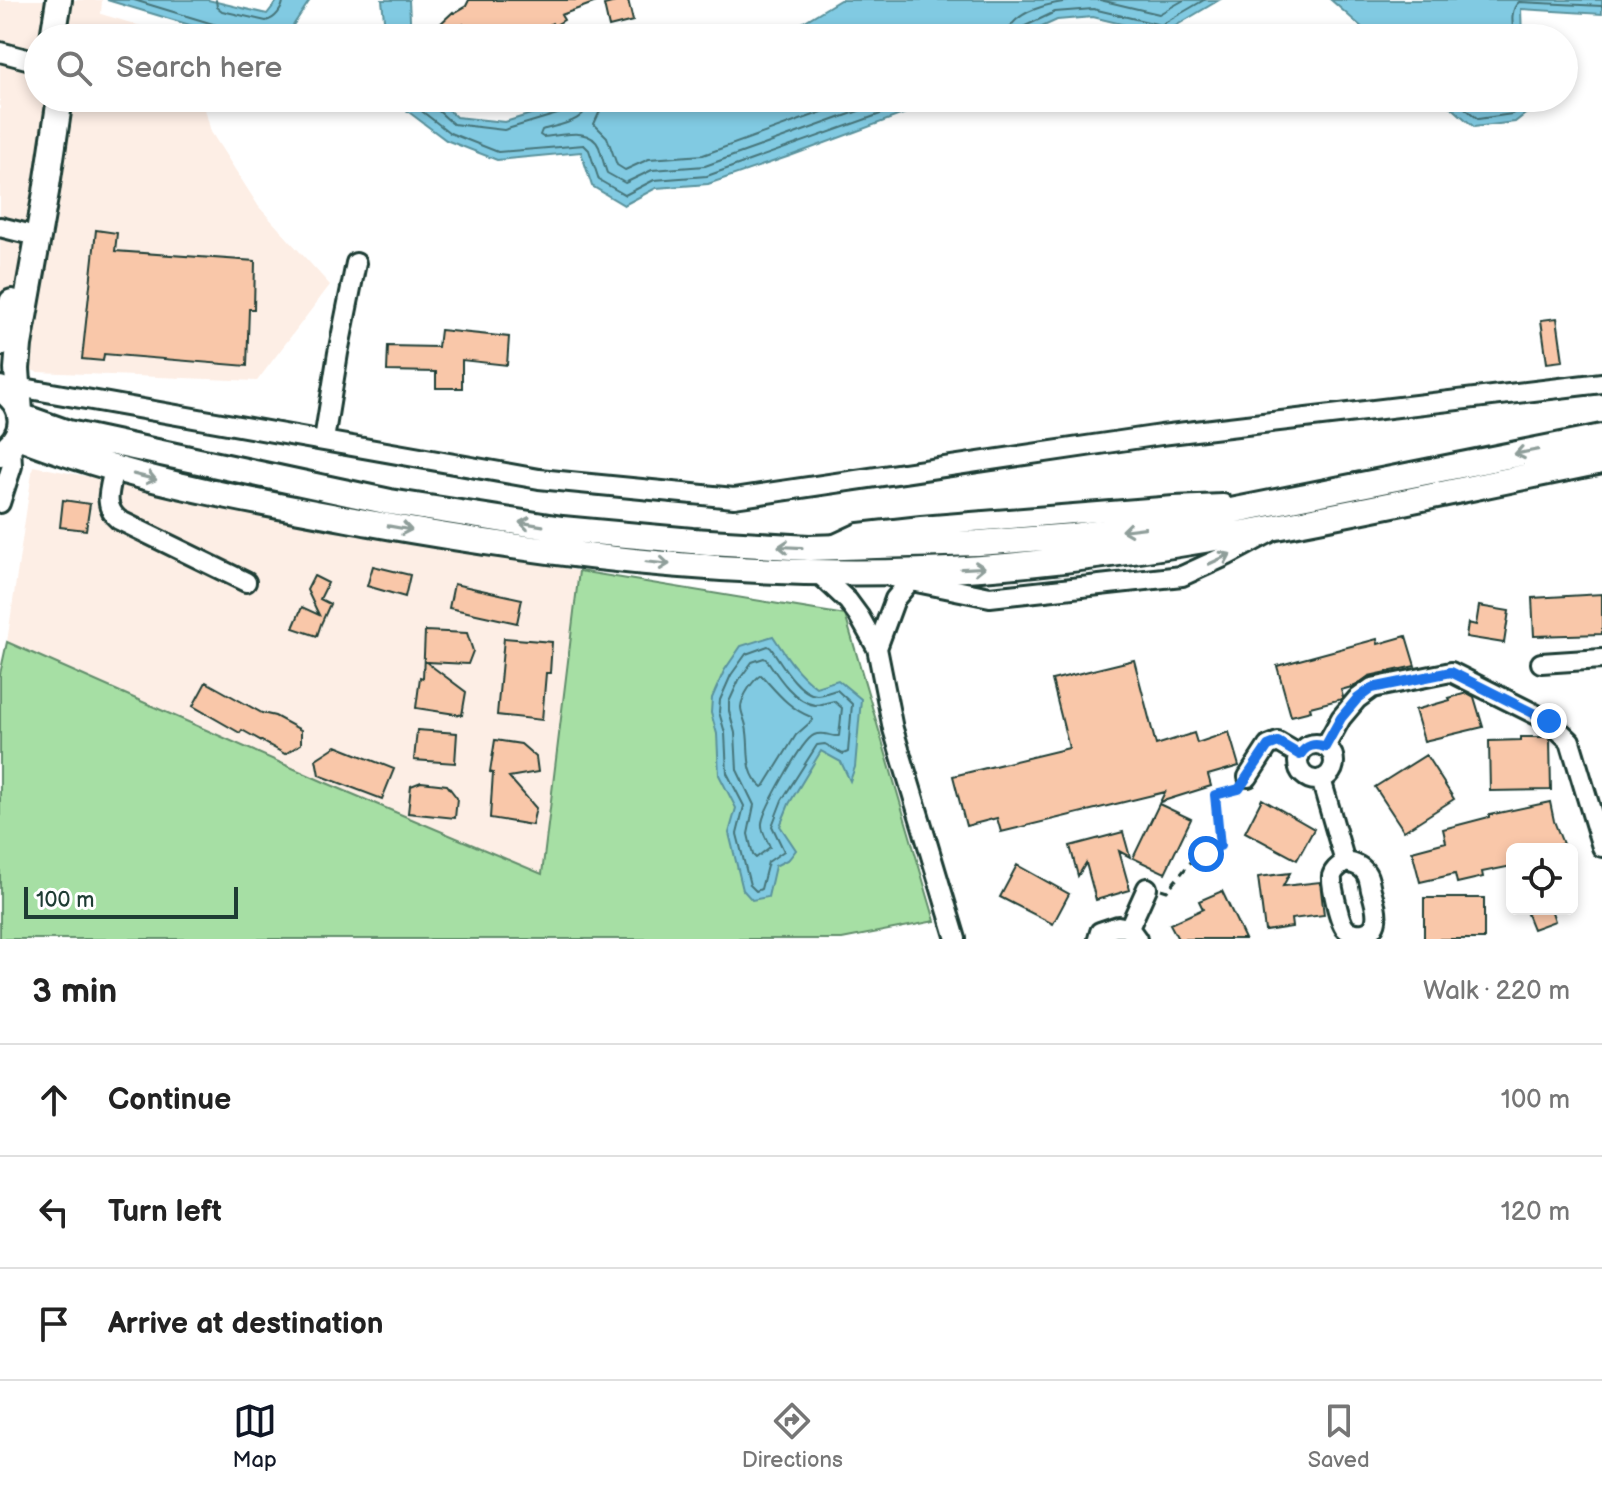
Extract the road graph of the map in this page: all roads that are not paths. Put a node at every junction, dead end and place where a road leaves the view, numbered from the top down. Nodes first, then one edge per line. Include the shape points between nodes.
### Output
1 (60, 1) edge
2 (56, 24) edge
3 (66, 24) edge
4 (0, 52) edge
5 (24, 58) edge
6 (42, 112) edge
7 (58, 112) edge
8 (0, 227) edge
9 (24, 233) junction
10 (356, 263) dead end
11 (0, 343) edge
12 (1602, 383) edge
13 (9, 388) edge
14 (14, 432) edge
15 (1602, 437) edge
16 (324, 440) junction
17 (1602, 461) edge
18 (114, 469) junction
19 (0, 503) edge
20 (1282, 513) junction
21 (817, 572) junction
22 (914, 576) junction
23 (246, 582) dead end
24 (877, 648) junction
25 (1602, 659) edge
26 (1541, 663) dead end
27 (1325, 747) junction
28 (1300, 755) junction
29 (1248, 777) road end
30 (1321, 779) junction
31 (1602, 847) edge
32 (1345, 862) junction
33 (1147, 888) road end
34 (1133, 934) edge
35 (1365, 936) edge
36 (956, 939) edge
37 (1098, 939) edge

1 - 2 main road
1 - 3 main road
4 - 5 street
6 - 9 main road
7 - 13 main road
8 - 9 street
9 - 11 main road
10 - 16 street
12 - 16 street via 1161,435 734,498 539,479
13 - 14 main road via 16,404
13 - 16 street
14 - 18 main road
14 - 19 street via 12,466
20 -> 14 main road via 978,543 826,548 692,541 562,529 405,504 68,433
15 -> 20 main road
17 - 20 main road
18 -> 21 main road via 234,498 547,551 719,569
18 - 23 street via 110,513
22 -> 20 main road via 1168,547
21 - 22 main road
21 - 24 street via 848,601
22 - 24 street via 895,599
24 - 36 street via 893,729
25 - 26 street
27 - 28 street via 1311,745
27 - 30 street via 1334,765
27 - 31 street via 1341,718 1372,688 1451,672 1549,721 1570,741
28 - 29 street via 1278,742 1268,746
28 - 30 street via 1302,773
30 - 32 street
32 - 35 street via 1367,874 1377,913
32 - 35 street via 1332,877 1340,920 1346,929
33 - 34 street
34 - 37 street via 1118,926 1100,932

